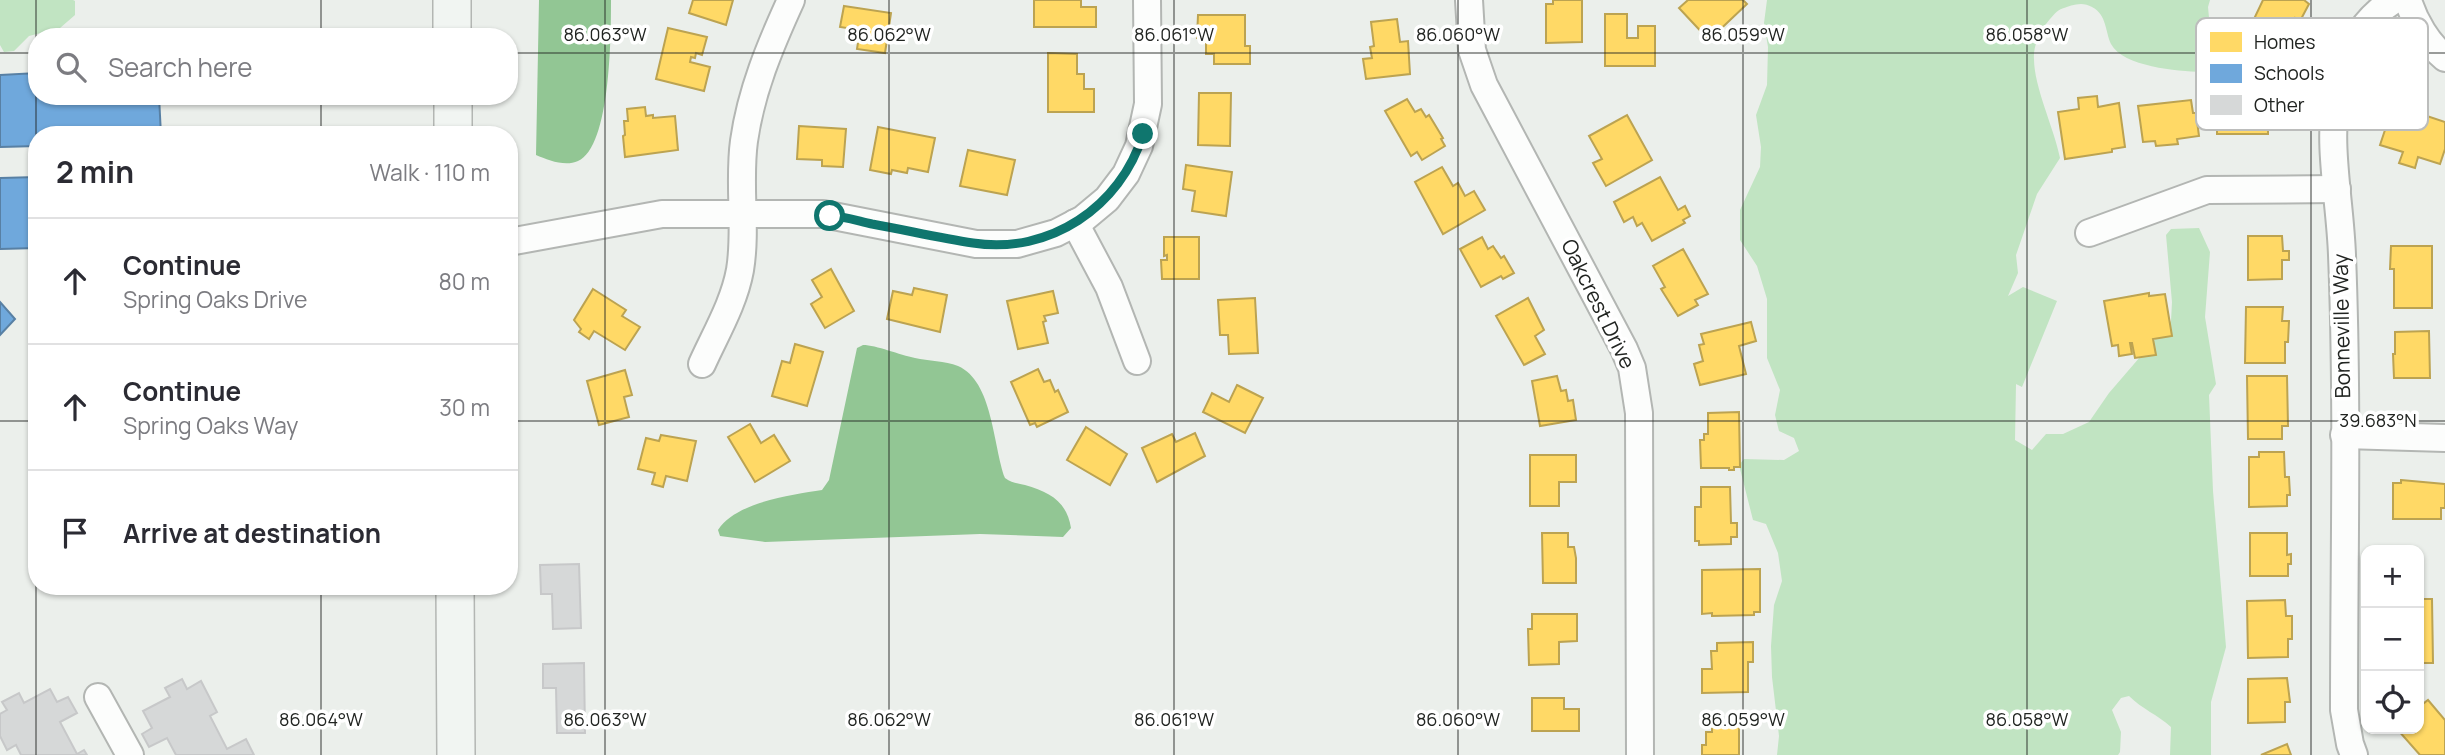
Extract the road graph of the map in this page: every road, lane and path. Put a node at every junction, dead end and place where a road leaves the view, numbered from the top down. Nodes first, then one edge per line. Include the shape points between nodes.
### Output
1 (452, 0) edge
2 (791, 0) edge
3 (1147, 0) edge
4 (1469, 0) edge
5 (2394, 0) edge
6 (2408, 0) edge
7 (2369, 18) edge
8 (2414, 18) edge
9 (452, 28) edge
10 (2428, 37) edge
11 (2445, 58) edge
12 (453, 105) edge
13 (453, 126) edge
14 (2333, 130) edge
15 (2337, 190) junction
16 (741, 213) junction
17 (1074, 223) junction
18 (2088, 233) dead end
19 (518, 240) edge
20 (1137, 361) dead end
21 (702, 364) dead end
22 (2344, 435) junction
23 (2445, 438) edge
24 (455, 595) edge
25 (98, 697) dead end
26 (130, 755) edge
27 (456, 755) edge
28 (1640, 755) edge
29 (2354, 755) edge

1 - 9 main road
2 - 16 street via 751,100 743,144
3 - 17 street via 1148,104 1139,146 1114,191
4 - 28 street, Oakcrest Drive via 1472,50 1484,85 1632,368 1639,413
5 - 7 street, Bonneville Way
6 - 8 street
10 - 11 street
12 - 13 main road
14 - 15 street, Bonneville Way
15 - 18 street via 2207,190
15 - 22 street, Bonneville Way
16 - 17 street via 837,216 976,244 1017,244
16 - 19 street via 662,214
16 - 21 street via 735,291
17 - 20 street via 1109,287
22 - 23 street
22 - 29 street, Bonneville Way via 2344,710
24 - 27 main road
25 - 26 street

